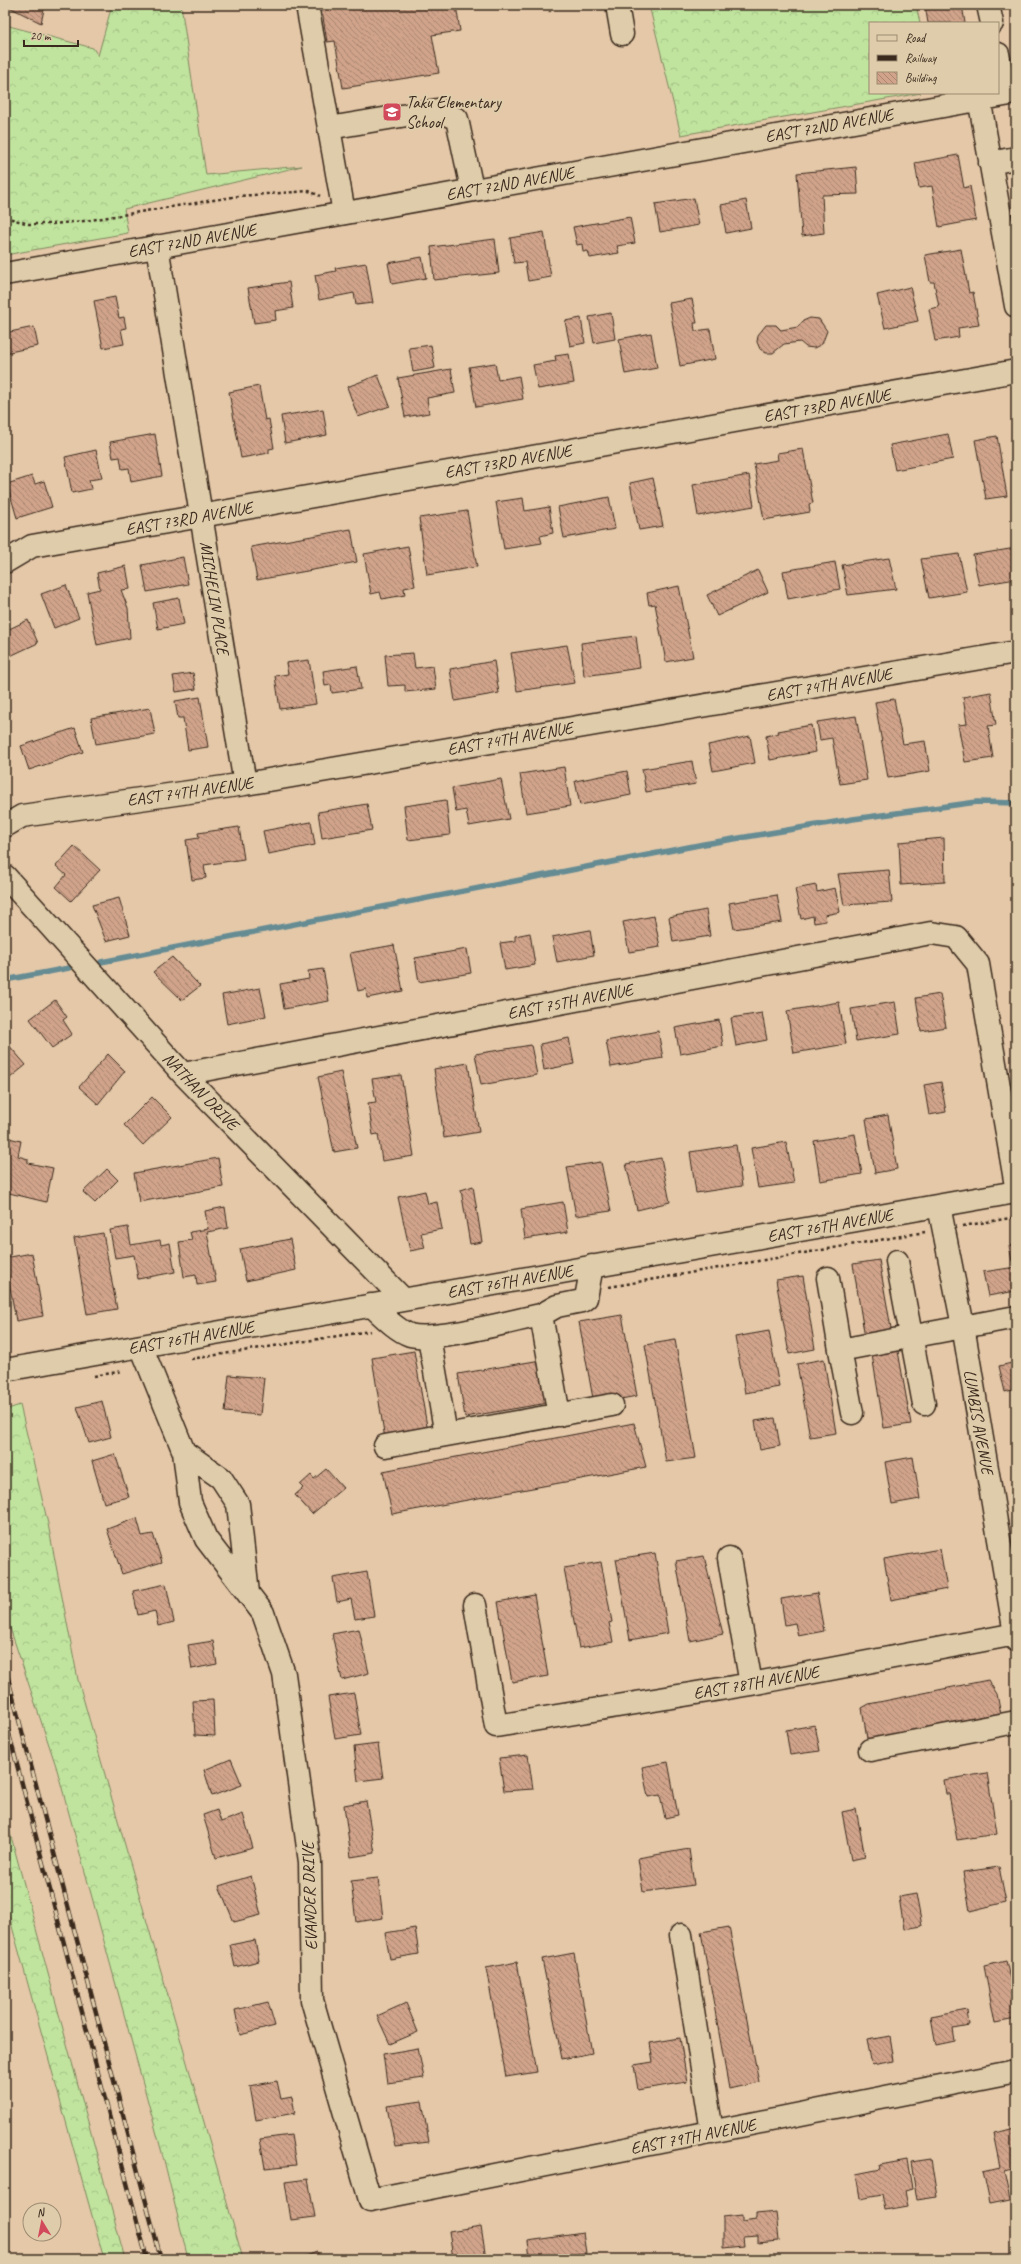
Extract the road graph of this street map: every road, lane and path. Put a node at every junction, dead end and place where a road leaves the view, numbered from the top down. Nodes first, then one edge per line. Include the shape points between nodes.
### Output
1 (307, 5) edge
2 (549, 5) edge
3 (617, 5) edge
4 (988, 5) edge
5 (550, 12) dead end
6 (992, 22) edge
7 (622, 34) dead end
8 (1004, 57) edge
9 (1011, 93) edge
10 (979, 98) junction
11 (329, 128) junction
12 (1016, 158) edge
13 (990, 163) junction
14 (472, 189) junction
15 (324, 197) dead end
16 (344, 213) junction
17 (5, 217) edge
18 (157, 246) junction
19 (5, 274) edge
20 (1016, 306) edge
21 (1016, 371) edge
22 (202, 516) junction
23 (5, 562) edge
24 (1016, 652) edge
25 (245, 784) junction
26 (5, 826) edge
27 (5, 876) edge
28 (183, 1074) junction
29 (1016, 1186) edge
30 (1016, 1192) edge
31 (939, 1206) junction
32 (897, 1261) dead end
33 (592, 1266) junction
34 (828, 1278) dead end
35 (403, 1299) junction
36 (371, 1305) junction
37 (540, 1315) junction
38 (1016, 1317) edge
39 (963, 1326) junction
40 (429, 1337) junction
41 (910, 1338) junction
42 (141, 1346) junction
43 (840, 1350) junction
44 (5, 1370) edge
45 (924, 1404) dead end
46 (612, 1405) dead end
47 (852, 1412) dead end
48 (559, 1415) junction
49 (446, 1435) junction
50 (385, 1446) dead end
51 (184, 1452) junction
52 (728, 1558) dead end
53 (248, 1593) junction
54 (475, 1605) dead end
55 (1016, 1636) edge
56 (751, 1684) junction
57 (1016, 1722) edge
58 (870, 1750) dead end
59 (681, 1935) dead end
60 (1016, 2071) edge
61 (712, 2132) junction
62 (370, 2200) joint

1 - 11 street
2 - 5 path
3 - 7 street
4 - 6 street
8 - 9 street
9 - 10 street, EAST 72ND AVENUE
10 - 13 street
10 - 14 street, EAST 72ND AVENUE
11 - 14 street via 437,110 458,119
11 - 16 street
12 - 13 street
13 - 20 street
14 - 16 street, EAST 72ND AVENUE
15 - 17 path via 308,191 239,196 52,224 29,224
16 - 18 street, EAST 72ND AVENUE
18 - 19 street, EAST 72ND AVENUE
18 - 22 street, MICHELIN PLACE
21 - 22 street, EAST 73RD AVENUE
22 - 23 street, EAST 73RD AVENUE via 32,546
22 - 25 street, MICHELIN PLACE
24 - 25 street, EAST 74TH AVENUE
25 - 26 street, EAST 74TH AVENUE via 22,816
27 - 28 street, NATHAN DRIVE
28 - 29 street, EAST 75TH AVENUE via 931,933 956,937 978,964
28 - 35 street, NATHAN DRIVE
30 - 31 street, EAST 76TH AVENUE
31 - 33 street, EAST 76TH AVENUE
31 - 39 street, LUMBIS AVENUE
32 - 41 street
33 - 35 street, EAST 76TH AVENUE
33 - 37 street via 586,1298 557,1306
34 - 43 street
35 - 36 street, EAST 76TH AVENUE
36 - 40 street via 409,1334
36 - 42 street, EAST 76TH AVENUE
37 - 40 street
37 - 48 street
38 - 39 street
39 - 41 street
39 - 55 street, LUMBIS AVENUE
40 - 49 street
41 - 43 street
41 - 45 street
42 - 44 street, EAST 76TH AVENUE
42 - 51 street, EVANDER DRIVE
43 - 47 street
46 - 48 street
48 - 49 street
49 - 50 street
51 - 53 street, EVANDER DRIVE via 190,1502 206,1539
51 - 53 street via 221,1478 238,1504
52 - 56 street
53 - 62 street, EVANDER DRIVE via 263,1613 284,1674 310,1862 312,2000
54 - 56 street, EAST 78TH AVENUE via 496,1726
55 - 56 street, EAST 78TH AVENUE
57 - 58 street
59 - 61 street
60 - 61 street, EAST 79TH AVENUE
61 - 62 street, EAST 79TH AVENUE

